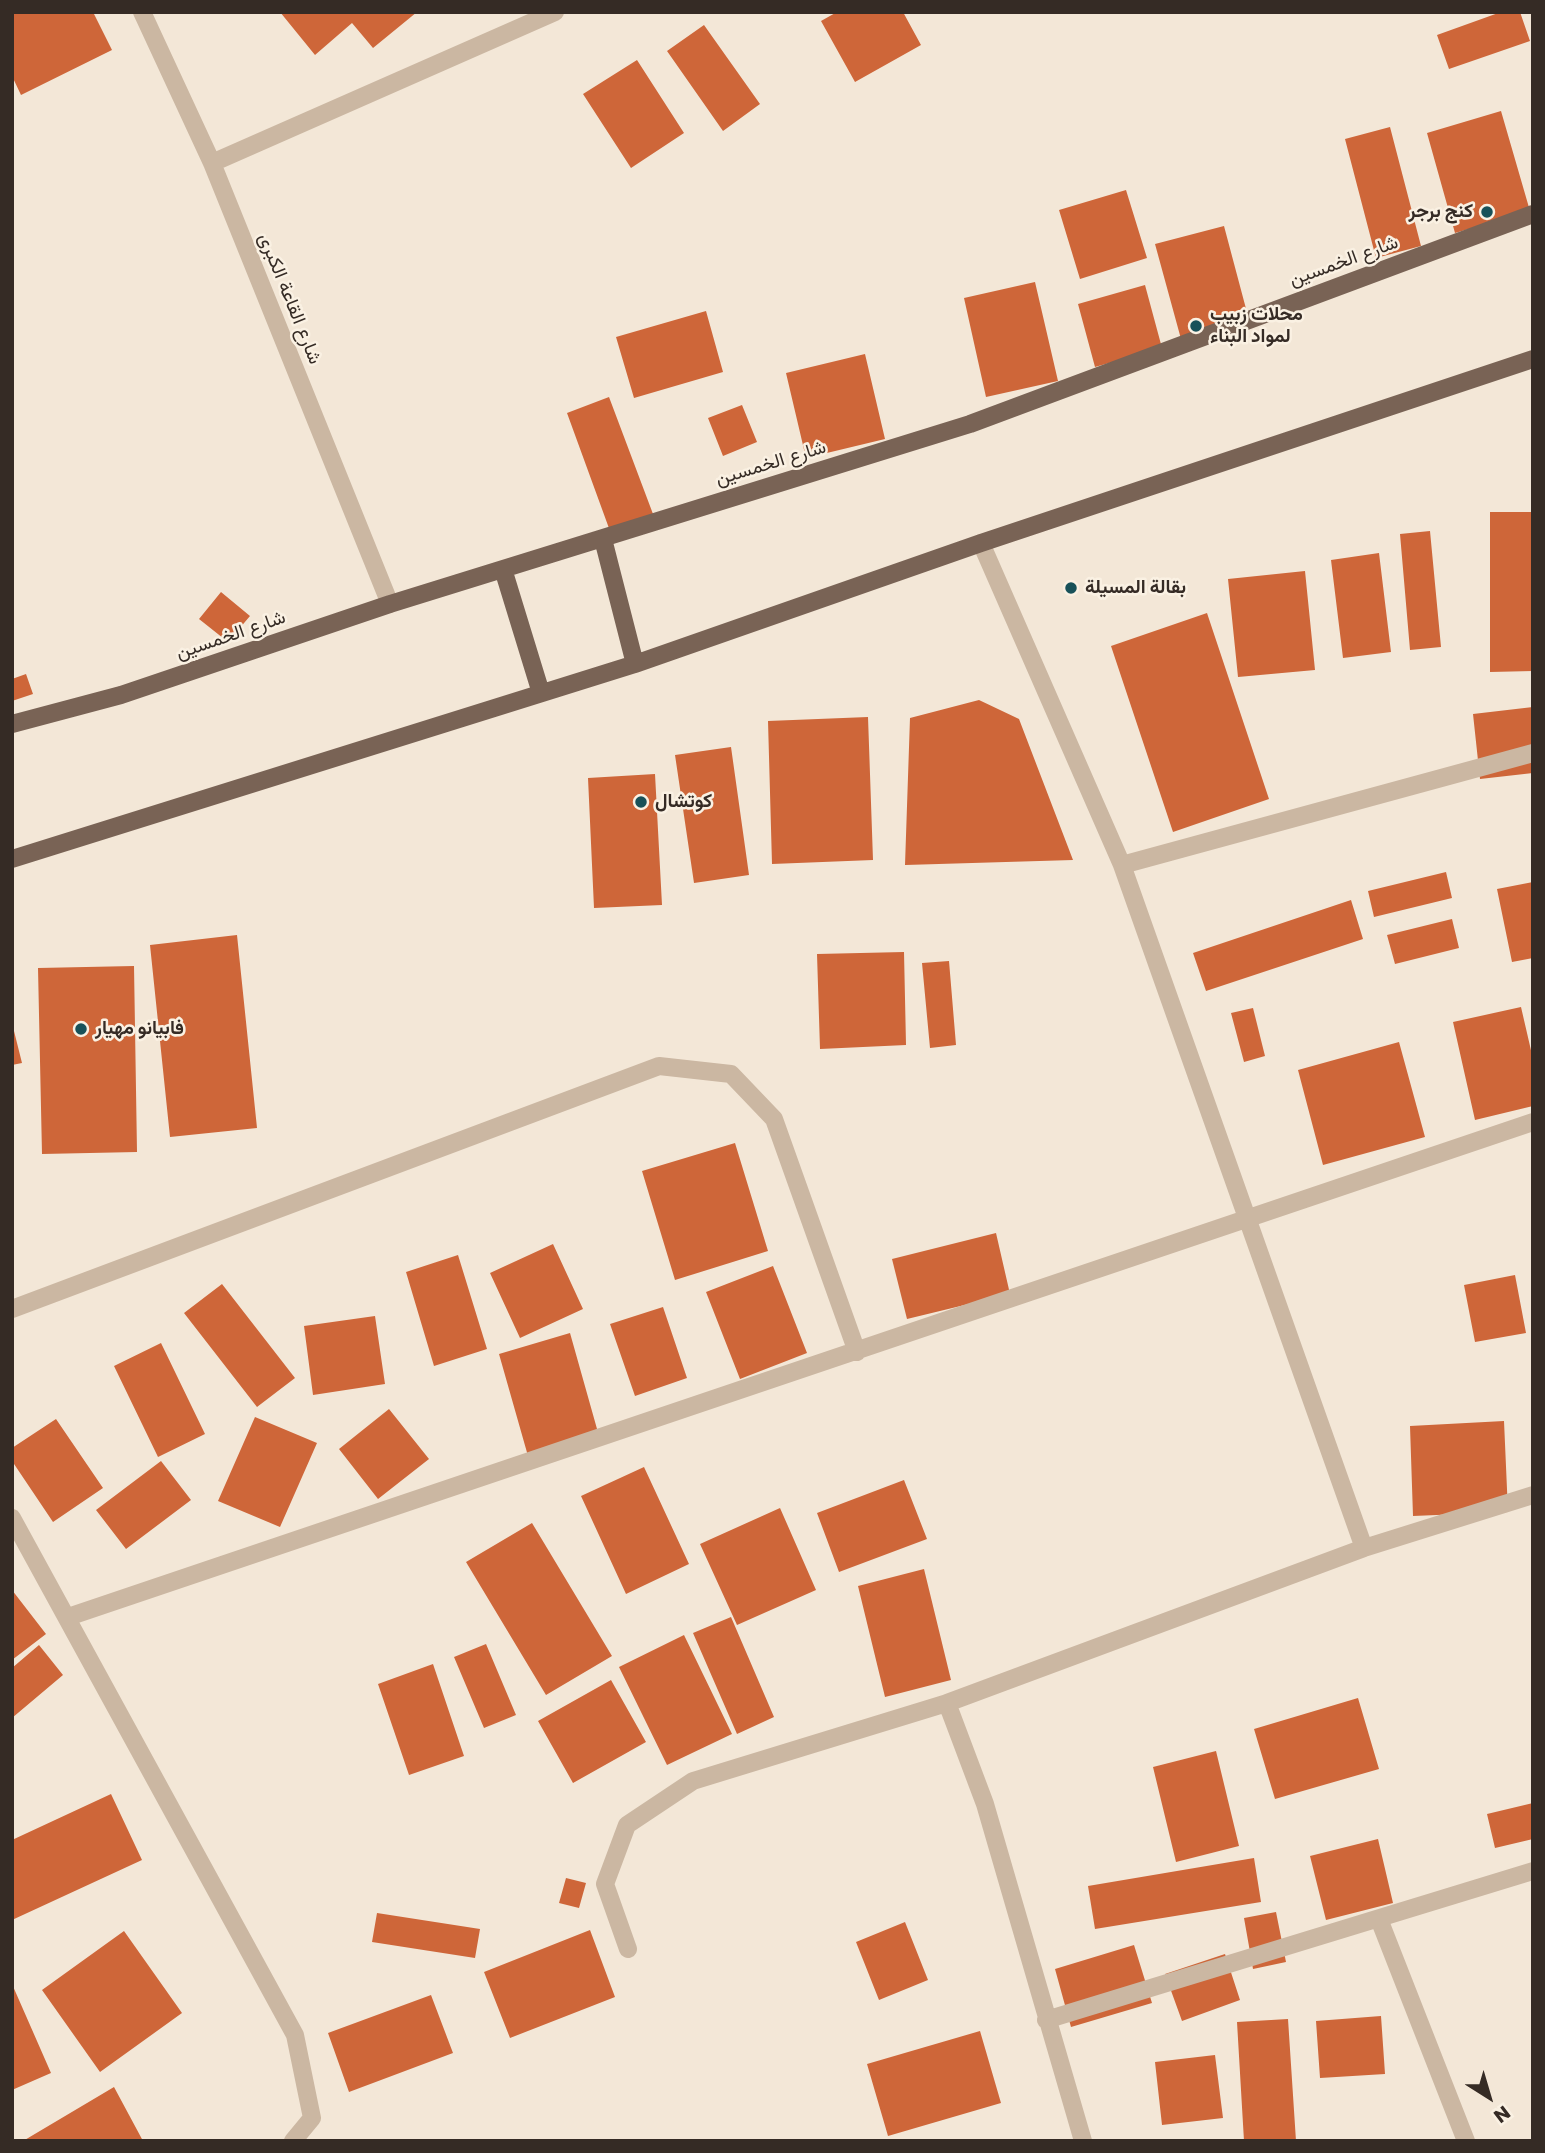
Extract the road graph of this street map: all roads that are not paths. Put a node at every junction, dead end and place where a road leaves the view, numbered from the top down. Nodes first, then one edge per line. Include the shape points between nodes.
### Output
1 (142, 12) edge
2 (555, 12) edge
3 (212, 163) junction
4 (1533, 214) edge
5 (1533, 359) edge
6 (603, 539) junction
7 (981, 543) junction
8 (503, 569) junction
9 (390, 604) junction
10 (635, 664) junction
11 (541, 693) junction
12 (12, 724) edge
13 (1533, 752) edge
14 (12, 859) edge
15 (1122, 865) junction
16 (1533, 1122) edge
17 (1246, 1221) junction
18 (12, 1309) edge
19 (857, 1352) junction
20 (1533, 1494) edge
21 (12, 1518) edge
22 (1364, 1548) junction
23 (68, 1617) junction
24 (947, 1703) junction
25 (1533, 1871) edge
26 (1378, 1919) junction
27 (628, 1949) dead end
28 (1046, 2020) junction
29 (293, 2141) edge
30 (1083, 2141) edge
31 (1466, 2141) edge

1 - 3 street, شارع القاعة الكبرى
2 - 3 street
3 - 9 street, شارع القاعة الكبرى
4 - 6 main road, شارع الخمسين via 970,424
5 - 7 main road
6 - 8 main road, شارع الخمسين
6 - 10 main road
7 - 10 main road
7 - 15 street
8 - 9 main road, شارع الخمسين
8 - 11 main road
9 - 12 main road, شارع الخمسين via 121,695
10 - 11 main road
11 - 14 main road
13 - 15 street
15 - 17 street
16 - 17 street
17 - 19 street
17 - 22 street
18 - 19 street via 659,1066 731,1074 774,1119
19 - 23 street
20 - 22 street
21 - 23 street
22 - 24 street
23 - 29 street via 295,2035 312,2118
24 - 27 street via 693,1781 627,1825 605,1884
24 - 28 street via 985,1804
25 - 26 street
26 - 28 street
26 - 31 street
28 - 30 street

